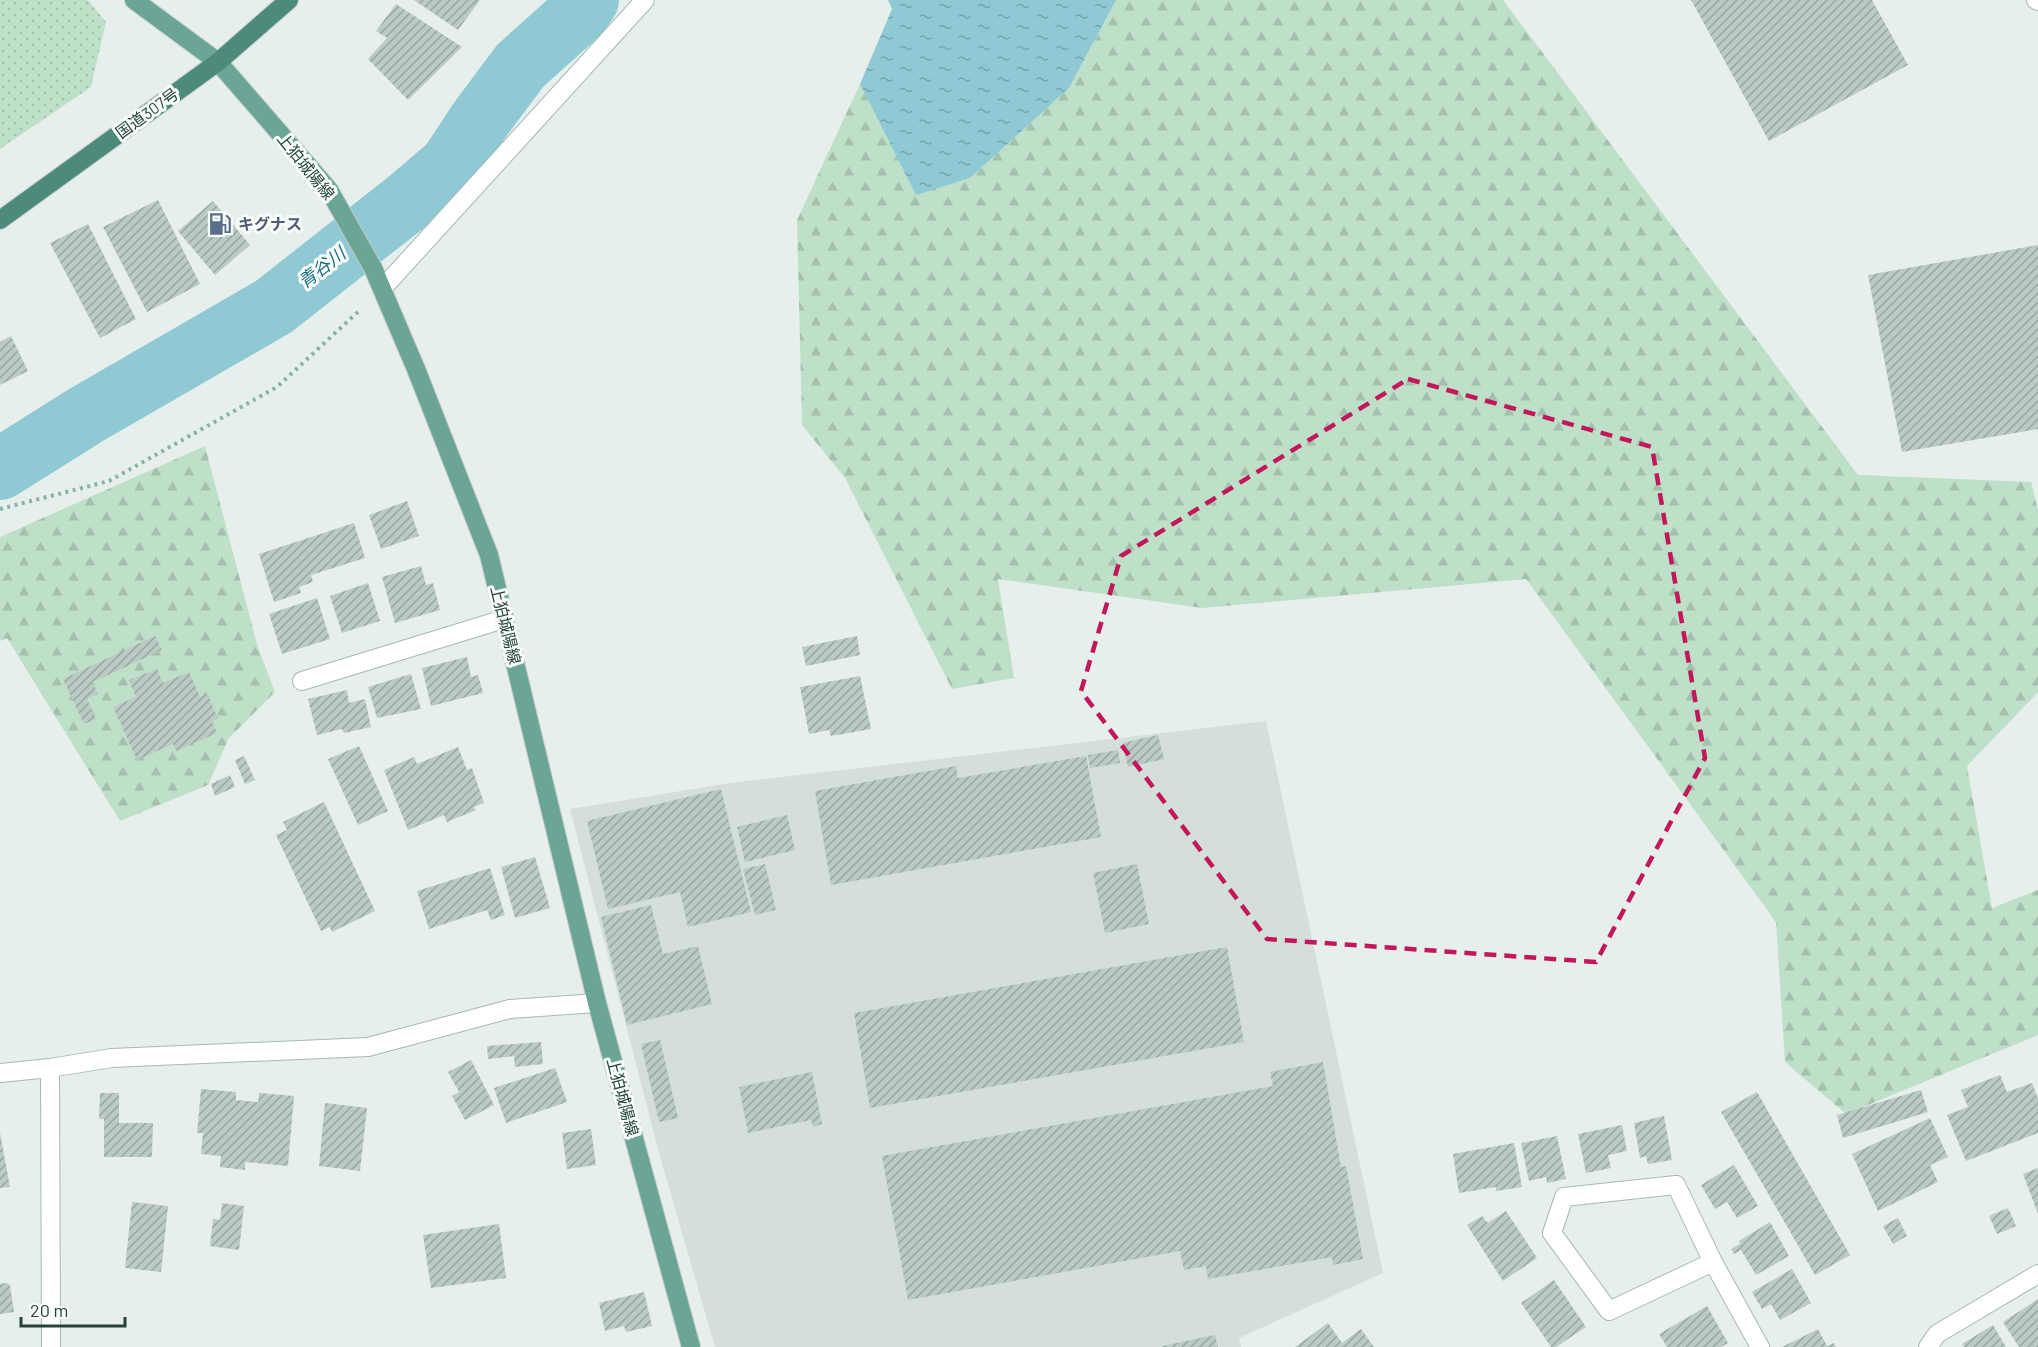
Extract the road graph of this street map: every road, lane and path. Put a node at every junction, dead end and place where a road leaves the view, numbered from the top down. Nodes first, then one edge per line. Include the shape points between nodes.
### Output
1 (134, 0) edge
2 (289, 0) edge
3 (645, 0) edge
4 (218, 62) junction
5 (0, 220) edge
6 (382, 289) junction
7 (0, 509) edge
8 (504, 619) junction
9 (302, 681) dead end
10 (597, 1003) junction
11 (50, 1068) junction
12 (0, 1072) edge
13 (1713, 1262) junction
14 (2038, 1274) edge
15 (51, 1347) edge
16 (691, 1347) edge
17 (1760, 1347) edge
18 (1928, 1347) edge

1 - 4 main road, 上狛城陽線
2 - 4 highway, 国道307号
3 - 6 street
4 - 5 highway, 国道307号
4 - 6 main road, 上狛城陽線 via 328,190
6 - 7 path via 277,387 109,481
6 - 8 main road, 上狛城陽線 via 480,532
8 - 9 street
8 - 10 main road, 上狛城陽線
10 - 11 street via 510,1009 368,1047 112,1058
10 - 16 main road, 上狛城陽線
11 - 12 street
11 - 15 street
13 - 13 street via 1676,1185 1564,1197 1552,1233 1609,1311
13 - 17 street
14 - 18 street via 1937,1334

